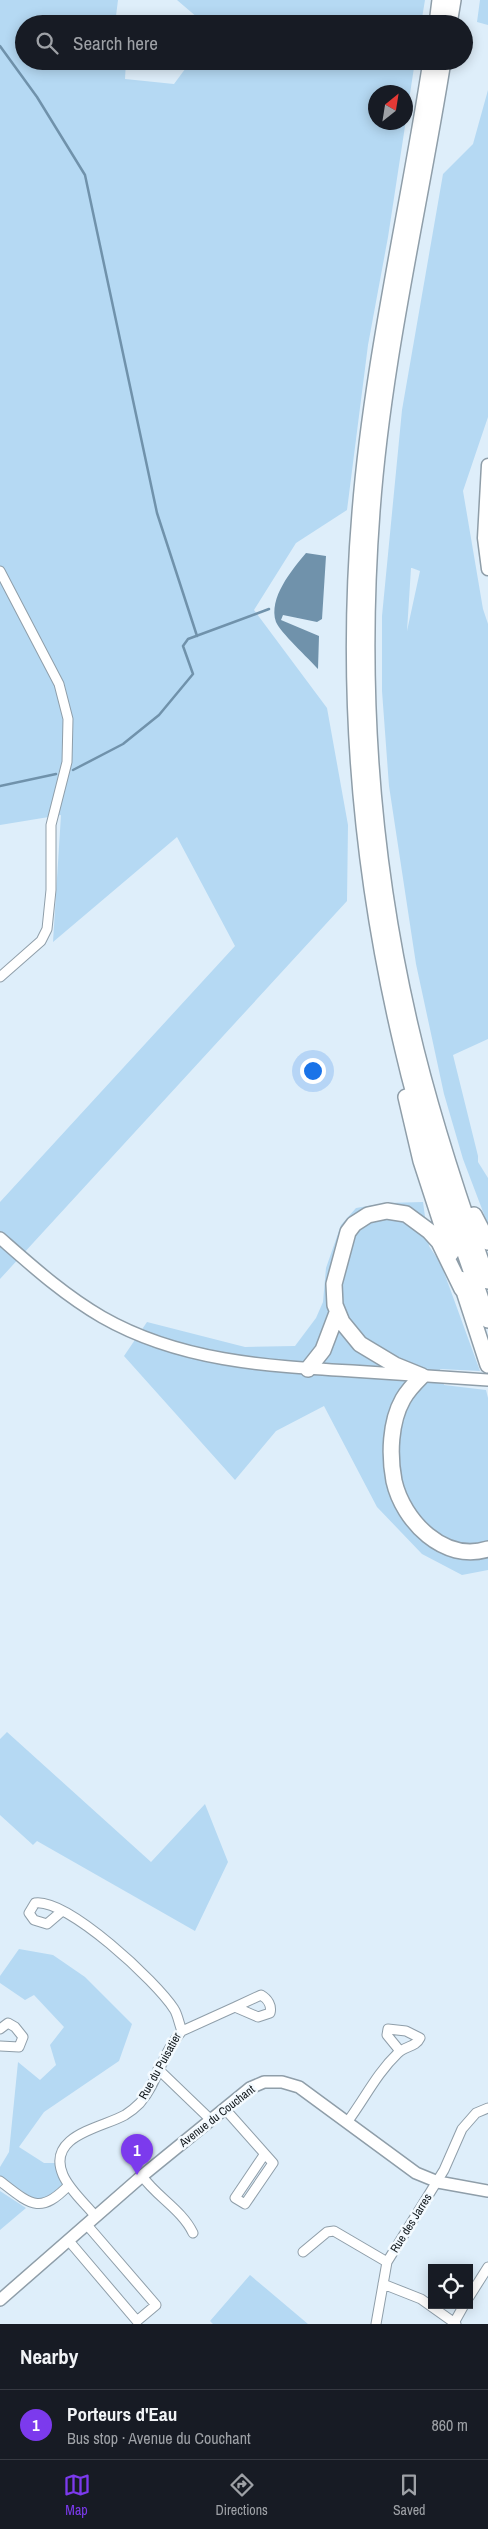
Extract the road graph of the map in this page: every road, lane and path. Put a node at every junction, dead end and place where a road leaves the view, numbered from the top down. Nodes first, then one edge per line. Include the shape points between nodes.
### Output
1 (440, 0) edge
2 (452, 0) edge
3 (438, 15) edge
4 (450, 15) edge
5 (429, 70) edge
6 (441, 70) edge
7 (488, 464) edge
8 (488, 569) edge
9 (0, 570) edge
10 (0, 977) edge
11 (403, 1050) junction
12 (440, 1139) junction
13 (0, 1238) edge
14 (488, 1242) edge
15 (488, 1281) edge
16 (462, 1289) junction
17 (337, 1312) junction
18 (488, 1320) edge
19 (487, 1361) edge
20 (308, 1369) junction
21 (422, 1376) junction
22 (488, 1380) edge
23 (488, 1549) edge
24 (61, 1912) dead end
25 (236, 2008) dead end
26 (0, 2029) edge
27 (182, 2031) junction
28 (0, 2046) edge
29 (400, 2051) dead end
30 (158, 2069) junction
31 (488, 2108) edge
32 (225, 2109) junction
33 (211, 2120) junction
34 (348, 2121) junction
35 (264, 2156) junction
36 (142, 2176) junction
37 (0, 2181) edge
38 (438, 2182) junction
39 (69, 2185) junction
40 (488, 2191) edge
41 (96, 2217) junction
42 (88, 2225) junction
43 (193, 2233) dead end
44 (69, 2241) junction
45 (303, 2252) dead end
46 (387, 2262) junction
47 (488, 2268) edge
48 (483, 2282) edge
49 (382, 2284) junction
50 (473, 2293) edge
51 (0, 2300) edge
52 (462, 2309) edge
53 (376, 2324) edge
54 (455, 2324) edge

1 - 3 highway
2 - 4 highway
5 - 11 highway via 370,420 355,603 355,691 363,820 384,960
6 - 12 highway via 380,439 372,516 367,638 369,724 382,876 410,1024
7 - 8 main road via 484,538
9 - 10 street via 59,684 68,719 67,762 51,825 51,890 46,929 41,941
11 - 16 highway via 399,1066 410,1118
11 - 18 highway via 437,1170
12 - 14 highway via 451,1149 467,1199
12 - 15 highway
13 - 20 street via 75,1299 102,1317 142,1336 198,1355
16 - 17 highway via 446,1252 429,1231 406,1214 387,1211 360,1220 348,1232 334,1284
16 - 19 highway
17 - 20 highway via 324,1350
17 - 21 highway via 346,1329 360,1344
20 - 21 street
21 - 22 street
21 - 23 highway via 408,1390 397,1413 392,1446 395,1483 409,1514 434,1540 461,1551
24 - 27 street, Rue du Puisatier via 114,1946 146,1976 175,2010
25 - 27 street
26 - 28 street via 8,2023 23,2037 19,2047
27 - 30 street, Rue du Puisatier via 172,2041
29 - 34 street via 374,2080
30 - 33 street
30 - 39 street, Rue du Puisatier via 149,2089 127,2115 86,2131 64,2147 60,2163
31 - 38 street, Rue des Jarres via 476,2113 462,2129
32 - 33 street, Avenue du Couchant
32 - 34 street, Avenue du Couchant via 250,2088 264,2082 282,2082 299,2087
32 - 35 street
33 - 36 street, Avenue du Couchant
34 - 38 street, Avenue du Couchant via 416,2173
35 - 35 street via 236,2198 245,2204 273,2163
36 - 41 street, Avenue du Couchant
36 - 43 street via 187,2221
37 - 39 street via 32,2202 44,2205
38 - 40 street, Avenue du Couchant
38 - 46 street, Rue des Jarres
39 - 41 street, Rue du Puisatier
41 - 42 street, Avenue du Couchant
42 - 44 street, Avenue du Couchant
42 - 44 street via 156,2305 137,2321
44 - 51 street, Avenue du Couchant
45 - 46 street via 327,2232 334,2231
46 - 49 street, Rue des Jarres
47 - 48 street
48 - 50 street
49 - 53 street, Rue des Jarres
49 - 54 street via 421,2298
52 - 54 street

